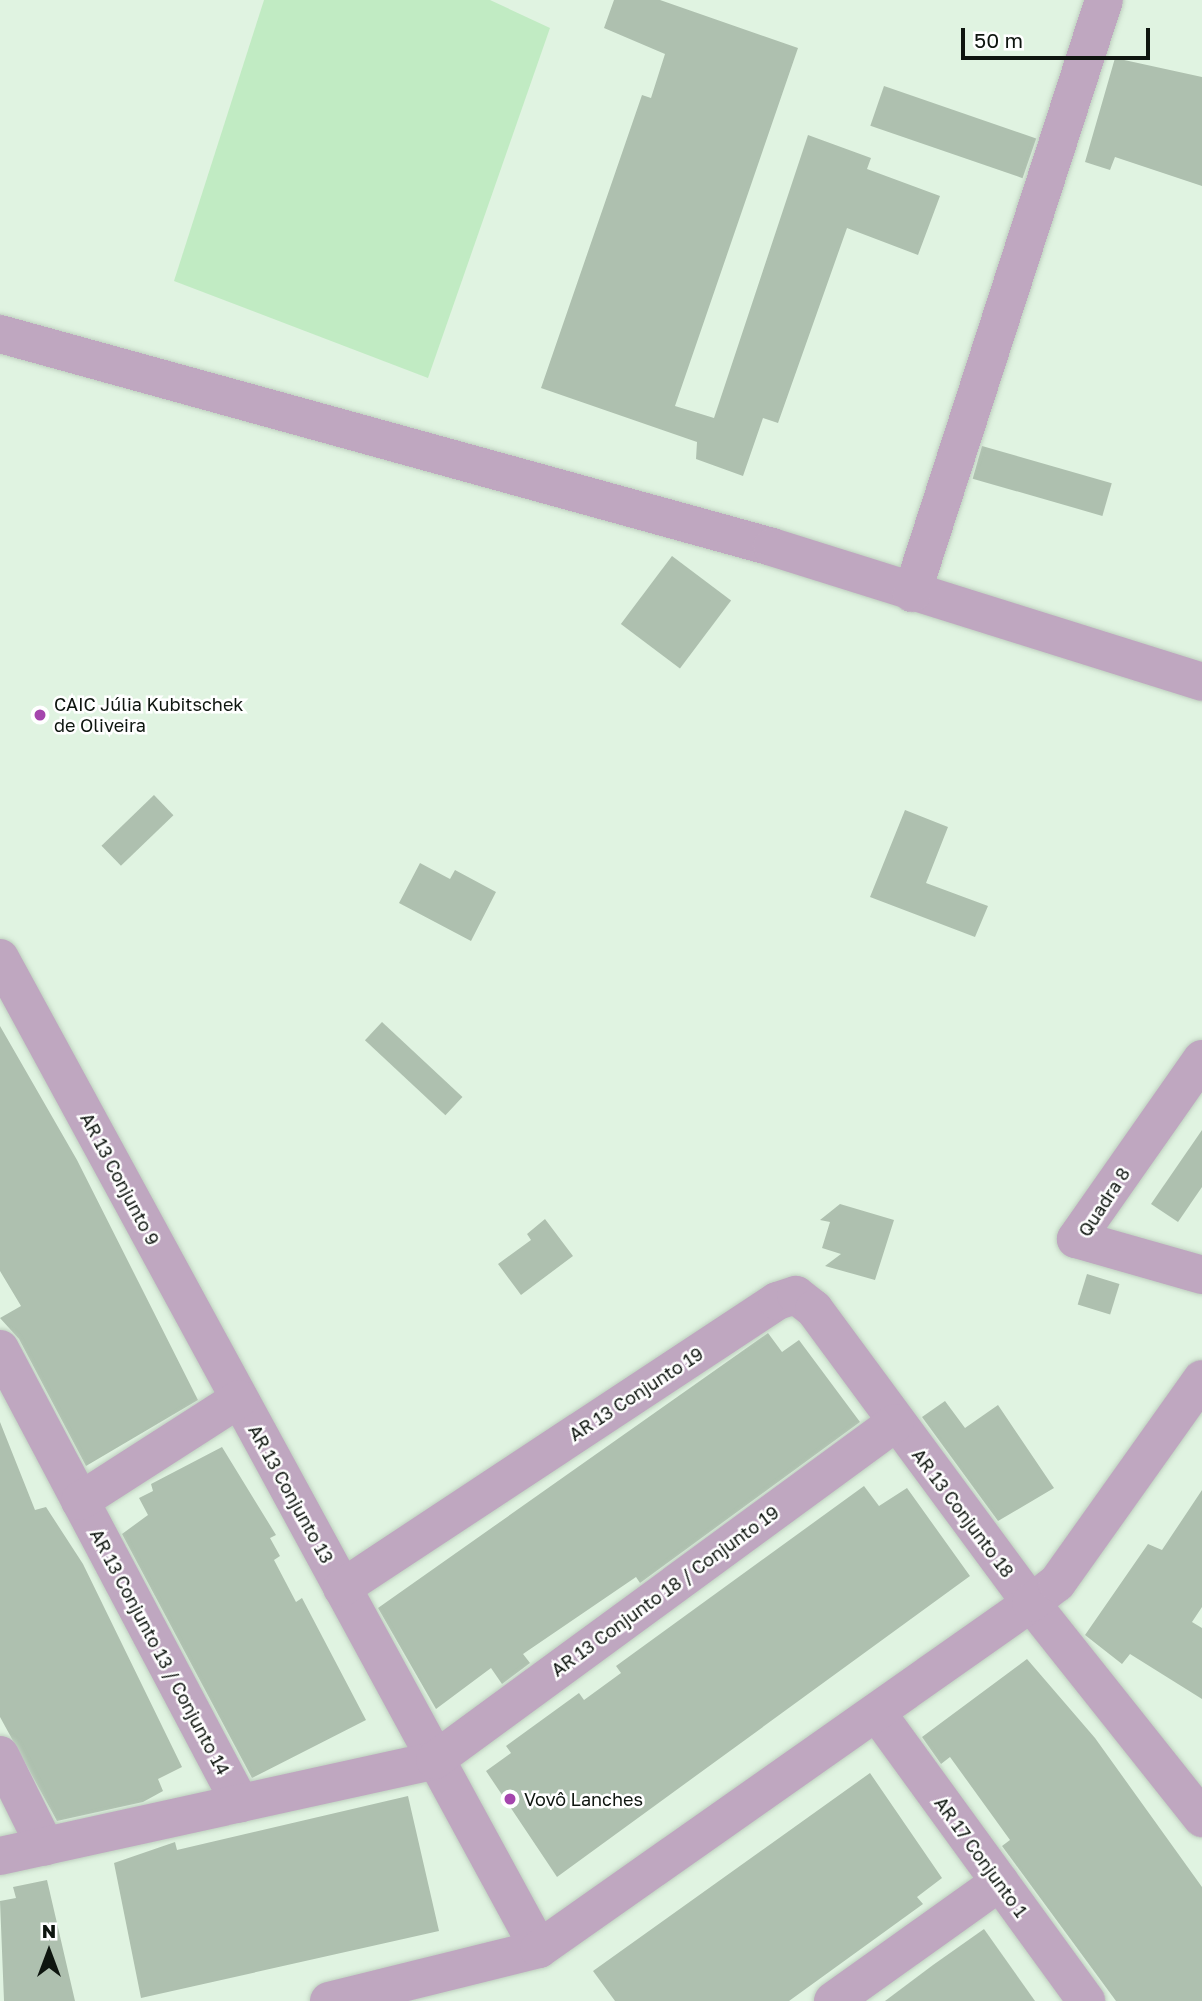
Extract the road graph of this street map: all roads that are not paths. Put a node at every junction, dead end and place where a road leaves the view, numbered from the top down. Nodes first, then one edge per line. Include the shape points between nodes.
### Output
1 (1104, 0) edge
2 (0, 334) edge
3 (912, 593) junction
4 (1202, 682) edge
5 (0, 958) edge
6 (1202, 1059) edge
7 (1202, 1275) edge
8 (4, 1366) edge
9 (1202, 1378) edge
10 (239, 1399) junction
11 (895, 1423) junction
12 (80, 1501) junction
13 (342, 1588) junction
14 (1031, 1603) junction
15 (877, 1713) junction
16 (0, 1755) edge
17 (435, 1760) junction
18 (240, 1803) junction
19 (1199, 1803) edge
20 (45, 1846) junction
21 (0, 1856) edge
22 (1000, 1882) junction
23 (539, 1949) junction
24 (837, 2000) edge
25 (328, 2001) edge
26 (1086, 2001) edge

1 - 3 street
2 - 3 street via 772,547
3 - 4 street
5 - 10 street, AR 13 Conjunto 9
6 - 7 street, Quadra 8 via 1076,1239
8 - 12 street, AR 13 Conjunto 13 / Conjunto 14
9 - 14 street via 1057,1583
10 - 12 street
10 - 13 street, AR 13 Conjunto 13
11 - 13 street, AR 13 Conjunto 19 via 814,1309 796,1295 776,1301
11 - 14 street, AR 13 Conjunto 18
11 - 17 street, AR 13 Conjunto 18 / Conjunto 19
12 - 18 street, AR 13 Conjunto 13 / Conjunto 14
13 - 17 street, AR 13 Conjunto 13
14 - 15 street
14 - 19 street
15 - 22 street, AR 17 Conjunto 1
15 - 23 street
16 - 20 street
17 - 18 street
17 - 23 street, AR 13 Conjunto 13
18 - 20 street
20 - 21 street
22 - 24 street
22 - 26 street, AR 17 Conjunto 1
23 - 25 street

